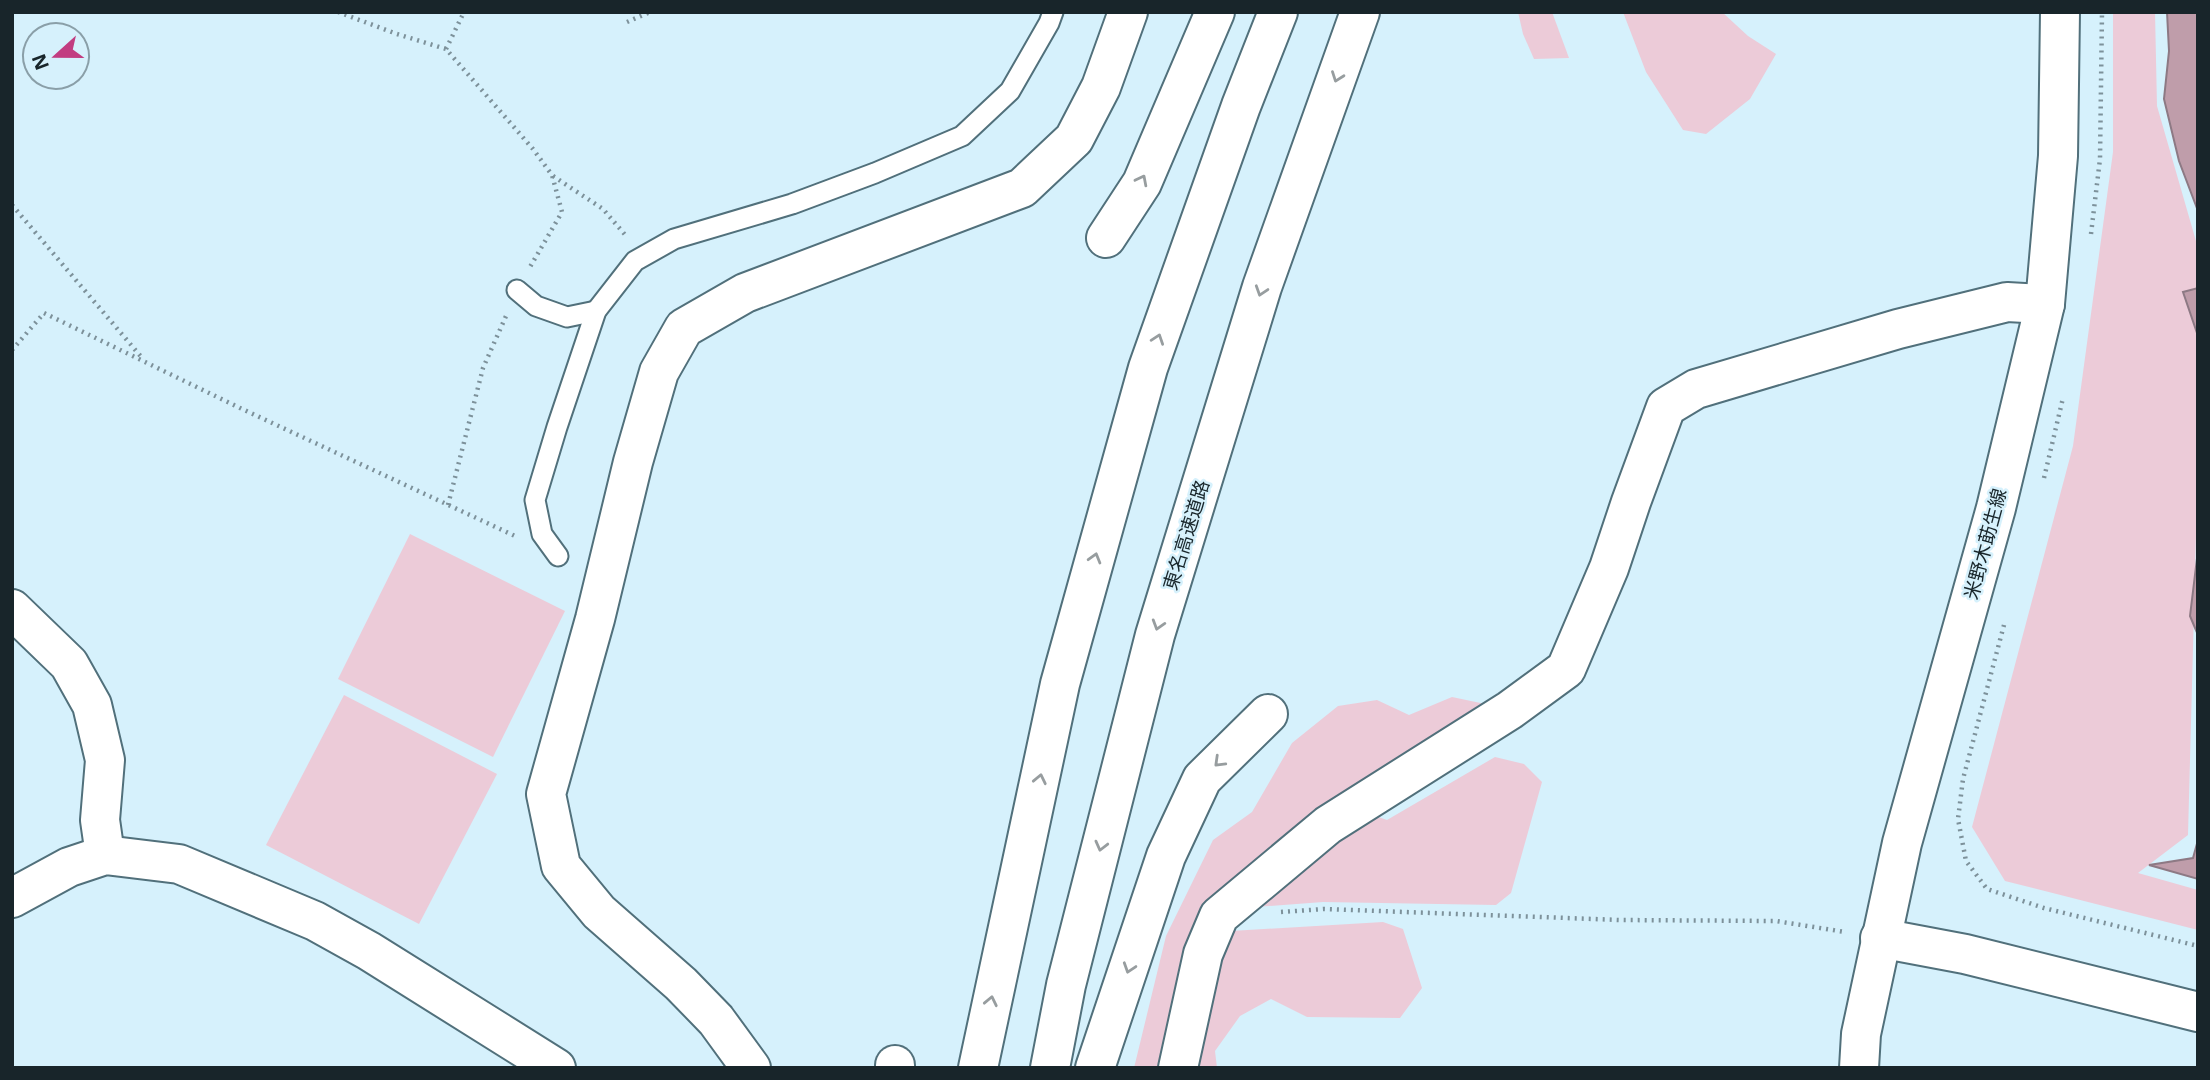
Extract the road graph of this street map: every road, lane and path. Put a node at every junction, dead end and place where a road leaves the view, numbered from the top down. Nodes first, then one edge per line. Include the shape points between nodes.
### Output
1 (338, 12) edge
2 (464, 12) edge
3 (650, 12) edge
4 (1053, 12) edge
5 (1128, 12) edge
6 (1215, 12) edge
7 (1278, 12) edge
8 (1360, 12) edge
9 (2060, 12) edge
10 (2102, 12) edge
11 (627, 22) dead end
12 (446, 49) junction
13 (552, 175) junction
14 (12, 205) edge
15 (1107, 238) dead end
16 (2090, 241) dead end
17 (644, 256) junction
18 (517, 290) junction
19 (2045, 304) junction
20 (596, 311) junction
21 (12, 349) edge
22 (146, 362) junction
23 (2065, 389) dead end
24 (2042, 483) dead end
25 (448, 506) junction
26 (558, 556) joint
27 (12, 609) edge
28 (2006, 618) dead end
29 (1268, 714) dead end
30 (105, 855) junction
31 (12, 898) edge
32 (1219, 916) junction
33 (1880, 938) junction
34 (2198, 946) edge
35 (2198, 1012) edge
36 (556, 1068) edge
37 (751, 1068) edge
38 (978, 1068) edge
39 (1050, 1068) edge
40 (1095, 1068) edge
41 (1178, 1068) edge
42 (1859, 1068) edge

1 - 12 path
2 - 12 path
3 - 11 path
4 - 17 lane via 1010,91 962,136 803,200 674,239
5 - 37 main road via 1101,87 1074,139 1023,188 745,293 684,328 659,372 546,794 561,866 599,912 716,1020
15 -> 6 main road via 1142,183
38 -> 7 main road via 1060,684 1148,368
8 -> 39 main road, 東名高速道路 via 1262,288 1155,635 1066,985
9 - 19 main road, 米野木莇生線 via 2058,156
10 - 16 path via 2100,159
12 - 13 path
13 - 17 path via 603,209
13 - 18 path via 562,212
14 - 22 path
17 - 20 lane
18 - 20 lane via 536,306 567,317
18 - 25 path via 483,368
19 - 32 main road via 2007,302 1898,328 1696,389 1666,407 1609,568 1566,669 1328,825
19 - 33 main road, 米野木莇生線 via 1996,508 1910,811
20 - 26 lane via 535,500 542,534
21 - 22 path via 44,313
22 - 25 path
23 - 24 path
25 - 26 path
27 - 30 main road via 69,664 92,705 105,760 100,820
28 - 34 path via 1963,779 1958,819 1966,861 1987,889
29 -> 40 main road via 1202,779 1166,856
30 - 31 main road via 69,867
30 - 36 main road via 179,864 315,921
32 - 33 path via 1324,909 1776,921
32 - 41 main road via 1203,954
33 - 35 main road via 1965,954
33 - 42 main road, 米野木莇生線

